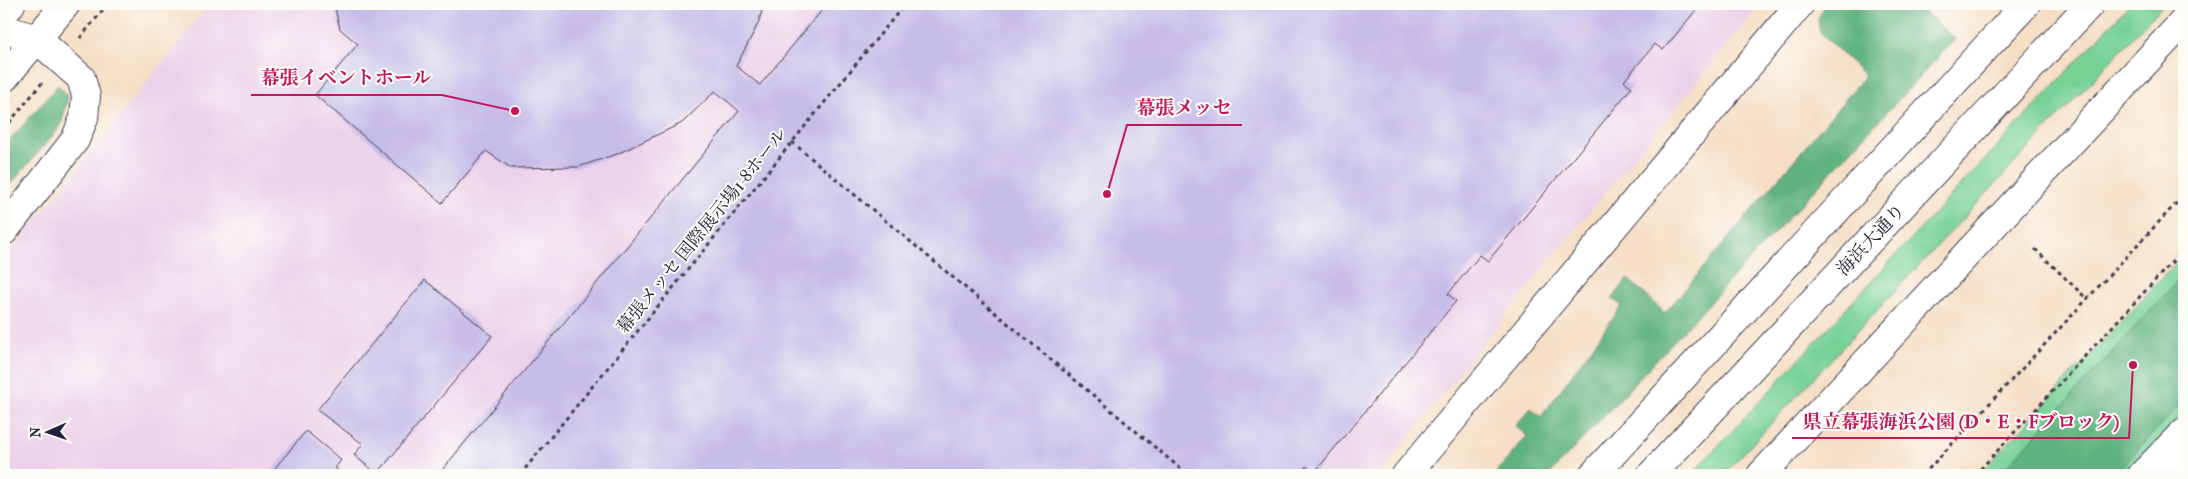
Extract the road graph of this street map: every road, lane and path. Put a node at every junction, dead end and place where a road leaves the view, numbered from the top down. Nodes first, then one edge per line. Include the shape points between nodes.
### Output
1 (11, 4) edge
2 (905, 4) edge
3 (1800, 4) edge
4 (2026, 4) edge
5 (2090, 4) edge
6 (4, 13) edge
7 (47, 18) edge
8 (2184, 21) edge
9 (4, 29) edge
10 (4, 78) edge
11 (792, 142) junction
12 (2184, 195) edge
13 (4, 231) edge
14 (2184, 248) edge
15 (2035, 249) dead end
16 (2087, 299) junction
17 (2184, 432) edge
18 (2164, 452) junction
19 (2184, 471) edge
20 (520, 475) edge
21 (1188, 475) edge
22 (1406, 475) edge
23 (1593, 475) edge
24 (1651, 475) edge
25 (1761, 475) edge
26 (1923, 475) edge
27 (1975, 475) edge
28 (2142, 475) edge

1 - 6 street
2 - 11 path, 幕張メッセ 国際展示場1-8ホール
3 - 22 street
4 - 23 street
5 - 24 street, 海浜大通り
7 - 9 street
7 - 10 street
7 - 13 street via 81,78 86,96 84,118 75,140
8 - 25 street
11 - 20 path, 幕張メッセ 国際展示場1-8ホール
11 - 21 path
12 - 16 path
14 - 27 path
15 - 16 path
16 - 26 path
17 - 18 street
18 - 19 street
18 - 28 street

